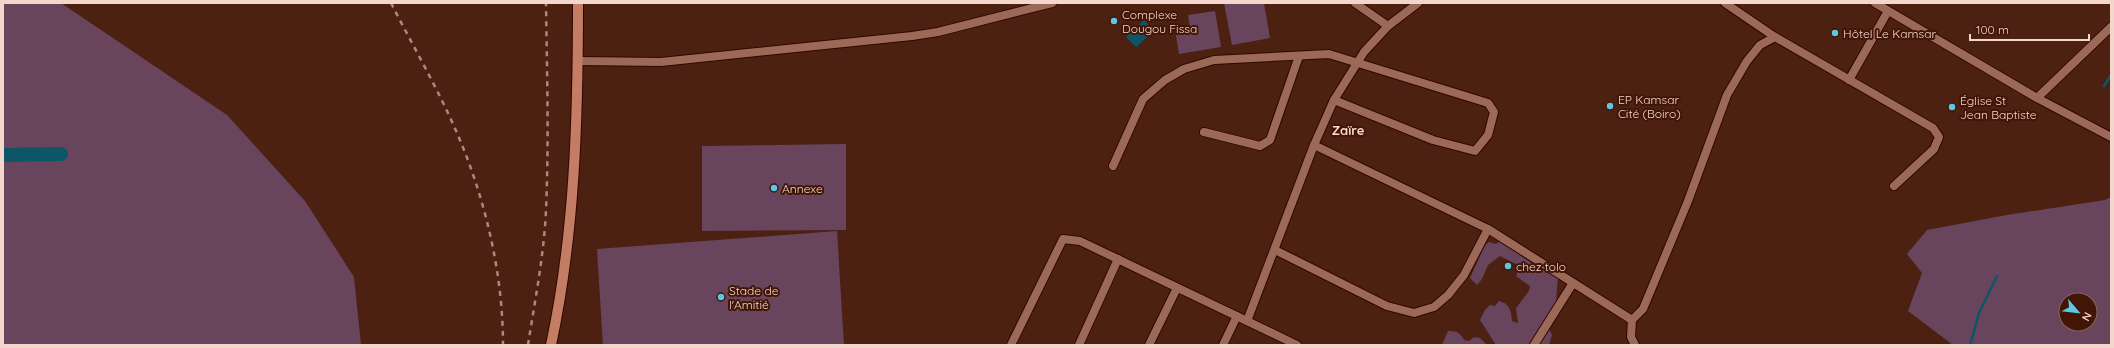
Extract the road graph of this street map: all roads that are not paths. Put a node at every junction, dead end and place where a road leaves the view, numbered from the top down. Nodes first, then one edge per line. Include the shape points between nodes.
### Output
1 (578, 3) edge
2 (1052, 3) edge
3 (1355, 3) edge
4 (1418, 3) edge
5 (1725, 3) edge
6 (1875, 3) edge
7 (1888, 11) junction
8 (1388, 26) junction
9 (2111, 27) edge
10 (1775, 36) junction
11 (1299, 56) junction
12 (578, 61) junction
13 (1356, 62) junction
14 (1849, 80) junction
15 (2037, 98) junction
16 (1334, 100) junction
17 (1204, 132) dead end
18 (2111, 137) edge
19 (1314, 145) junction
20 (1112, 166) dead end
21 (1894, 186) dead end
22 (1488, 229) junction
23 (1275, 250) junction
24 (1118, 259) junction
25 (1573, 283) junction
26 (1177, 288) junction
27 (558, 312) junction
28 (1237, 316) junction
29 (1632, 320) junction
30 (1247, 321) junction
31 (1288, 343) edge
32 (551, 345) edge
33 (558, 345) edge
34 (1011, 345) edge
35 (1079, 345) edge
36 (1149, 345) edge
37 (1223, 345) edge
38 (1297, 345) edge
39 (1534, 345) edge
40 (1635, 345) edge

1 - 12 main road
2 - 12 street via 938,32 912,36 661,62
3 - 8 street
4 - 8 street
5 - 10 street
6 - 7 street
7 - 14 street
7 - 15 street
8 - 13 street
9 - 15 street
10 - 14 street
10 - 29 street via 1760,45 1747,61 1727,96 1688,201 1643,309
11 - 13 street via 1329,54
11 - 17 street via 1270,140 1260,146
11 - 20 street via 1214,60 1184,69 1164,80 1143,99
12 - 27 main road via 571,201
13 - 16 street
13 - 16 street via 1488,103 1494,112 1488,135 1475,151 1433,140
14 - 21 street via 1933,128 1939,137 1934,148
15 - 18 street
16 - 19 street
19 - 22 street
19 - 23 street
22 - 23 street via 1464,275 1448,294 1434,307 1414,313 1387,306
22 - 25 street
23 - 30 street
24 - 26 street
24 - 34 street via 1080,241 1063,239
24 - 35 street
25 - 29 street
25 - 39 street
26 - 28 street
26 - 36 street
27 - 32 main road
27 - 33 main road
28 - 30 street
28 - 37 street
29 - 40 street via 1631,337
30 - 31 street
31 - 38 street

